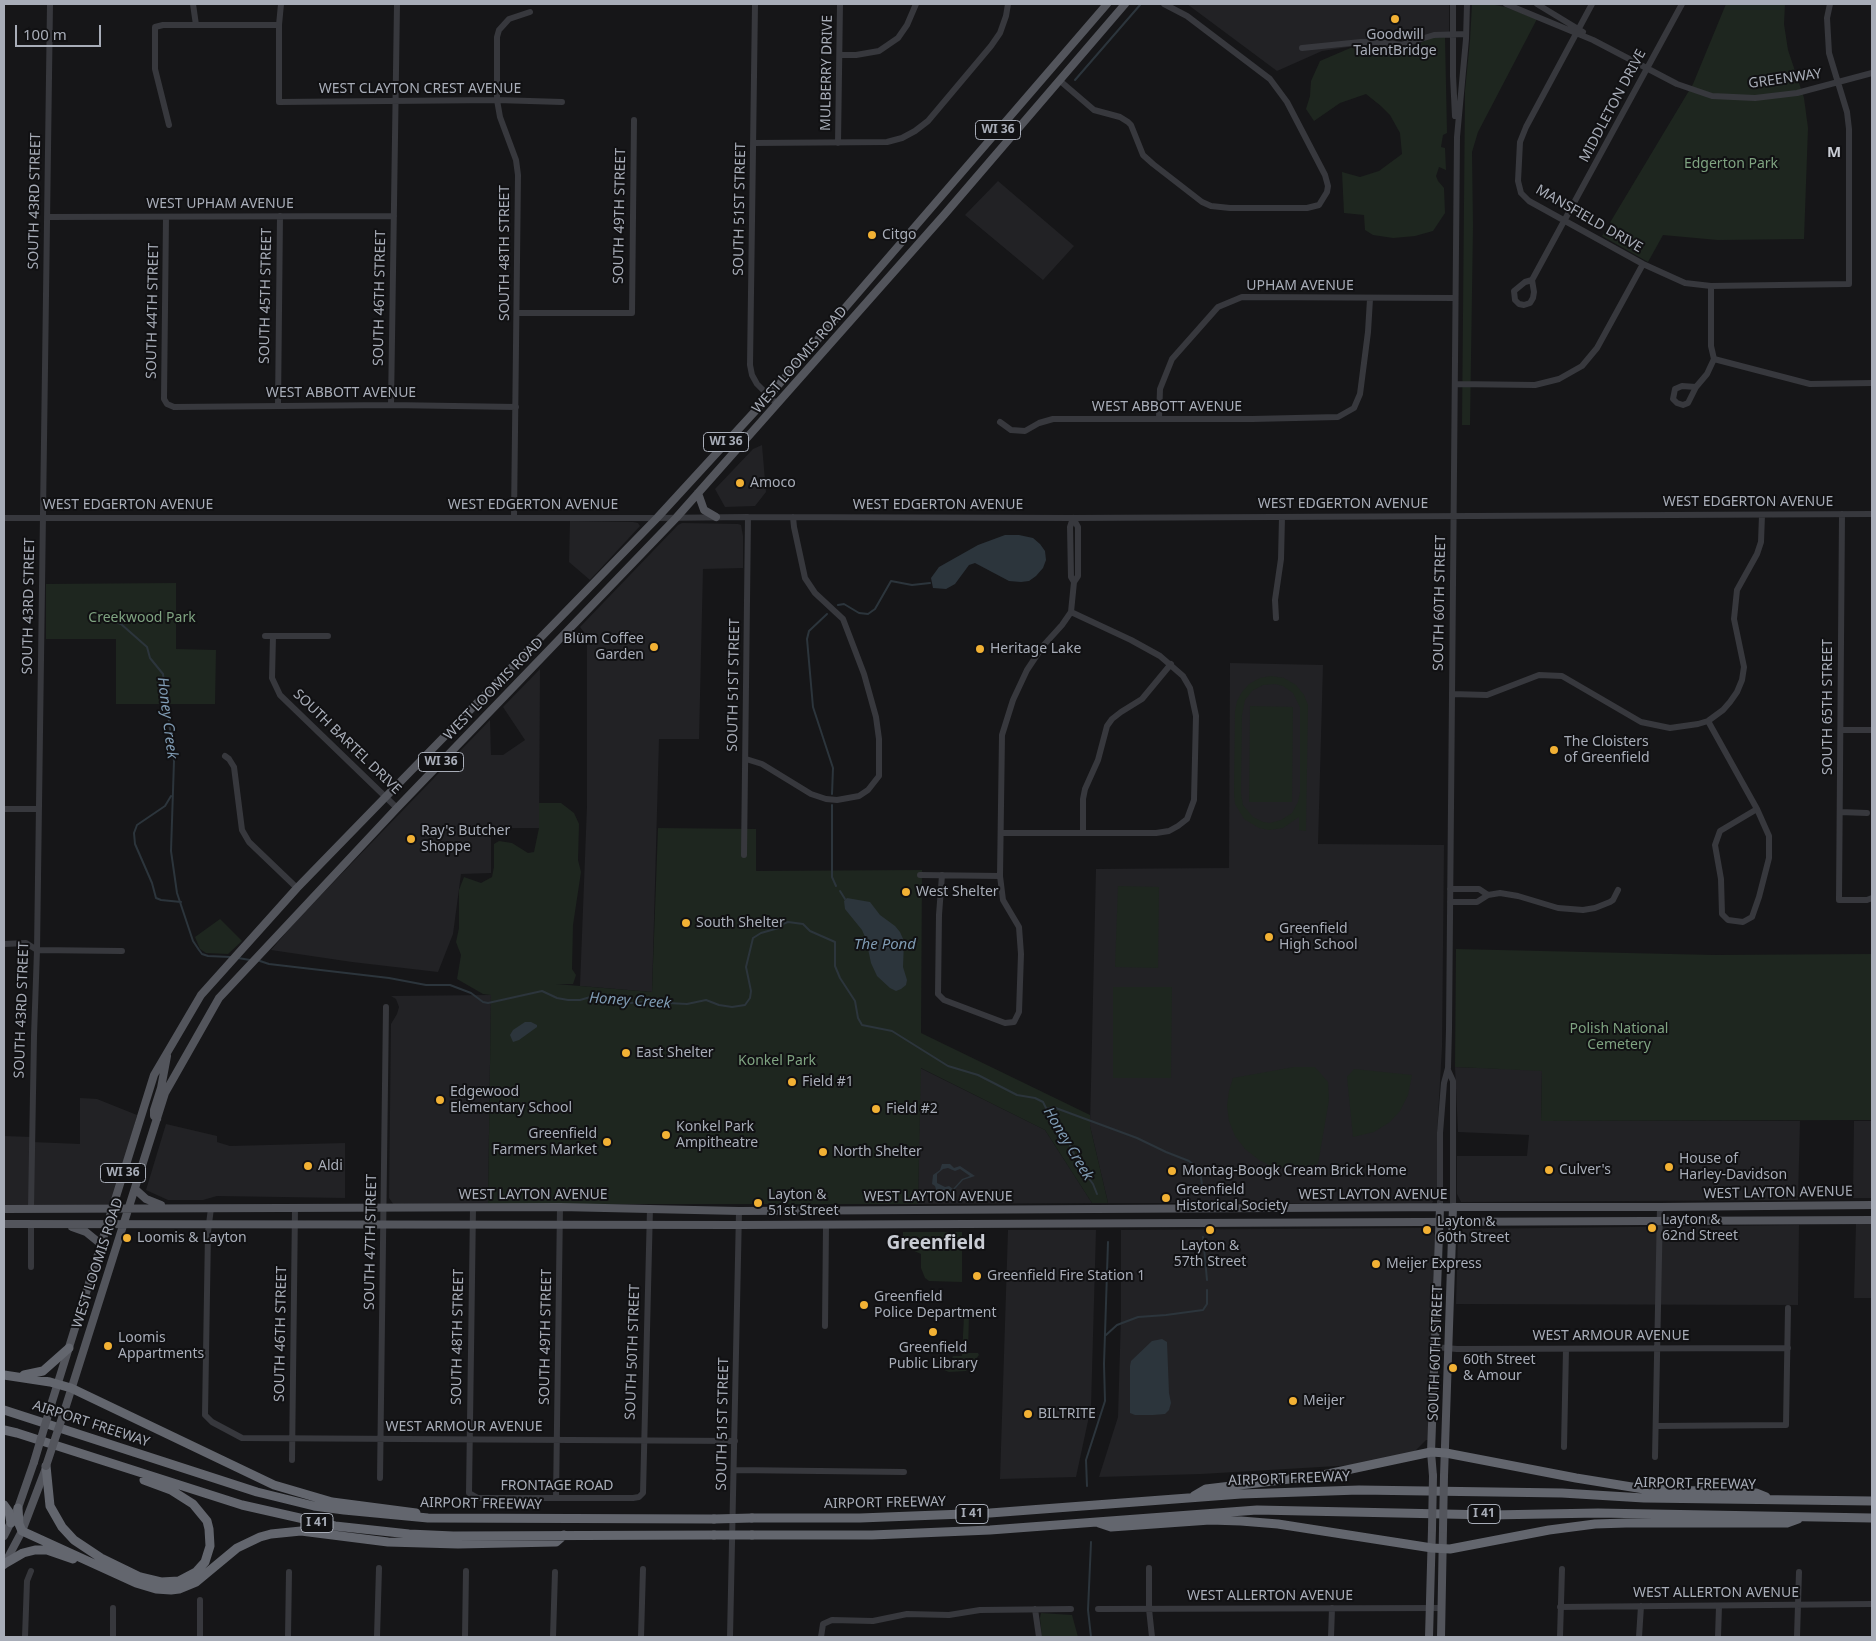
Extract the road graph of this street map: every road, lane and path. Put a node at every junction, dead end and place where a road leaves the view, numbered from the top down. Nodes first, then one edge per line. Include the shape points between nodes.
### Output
1 (50, 4) edge
2 (193, 4) edge
3 (281, 4) edge
4 (397, 4) edge
5 (755, 4) edge
6 (840, 4) edge
7 (916, 4) edge
8 (1008, 4) edge
9 (1107, 4) edge
10 (1125, 4) edge
11 (1164, 4) edge
12 (1453, 4) edge
13 (1467, 4) edge
14 (1506, 4) edge
15 (1537, 4) edge
16 (1592, 4) edge
17 (1682, 4) edge
18 (1830, 4) edge
19 (530, 12) dead end
20 (196, 25) junction
21 (279, 25) junction
22 (1578, 31) junction
23 (1453, 34) junction
24 (1466, 34) junction
25 (1302, 48) dead end
26 (840, 55) junction
27 (1647, 69) junction
28 (1872, 73) edge
29 (1059, 80) junction
30 (1838, 83) junction
31 (497, 100) junction
32 (395, 102) junction
33 (562, 102) dead end
34 (634, 120) dead end
35 (168, 125) dead end
36 (1457, 138) junction
37 (753, 143) junction
38 (838, 143) junction
39 (166, 216) junction
40 (280, 216) junction
41 (394, 216) junction
42 (48, 217) junction
43 (1565, 220) junction
44 (911, 232) junction
45 (921, 240) junction
46 (1643, 264) junction
47 (1532, 280) dead end
48 (1711, 286) junction
49 (1455, 298) junction
50 (1370, 299) junction
51 (517, 313) junction
52 (1714, 359) junction
53 (1872, 383) edge
54 (1456, 384) junction
55 (1696, 386) dead end
56 (769, 396) junction
57 (167, 404) joint
58 (777, 404) junction
59 (392, 405) junction
60 (278, 406) junction
61 (516, 407) junction
62 (1159, 418) junction
63 (1000, 422) dead end
64 (692, 480) junction
65 (700, 491) junction
66 (1842, 514) junction
67 (1872, 514) edge
68 (1762, 515) junction
69 (748, 516) junction
70 (514, 517) junction
71 (716, 517) junction
72 (793, 517) junction
73 (1282, 517) junction
74 (1454, 517) junction
75 (4, 518) edge
76 (43, 518) junction
77 (656, 518) junction
78 (676, 518) junction
79 (1073, 518) junction
80 (632, 544) junction
81 (642, 554) junction
82 (1070, 612) junction
83 (1276, 618) dead end
84 (265, 636) dead end
85 (273, 636) junction
86 (328, 636) dead end
87 (524, 655) junction
88 (1171, 664) junction
89 (534, 665) junction
90 (1452, 694) junction
91 (1708, 721) junction
92 (1840, 730) junction
93 (1872, 730) edge
94 (225, 756) dead end
95 (746, 759) junction
96 (386, 798) junction
97 (4, 808) edge
98 (39, 808) junction
99 (397, 808) junction
100 (1756, 809) junction
101 (1840, 812) junction
102 (1867, 813) dead end
103 (1001, 833) junction
104 (1083, 833) junction
105 (744, 855) dead end
106 (920, 875) dead end
107 (942, 875) junction
108 (1000, 876) junction
109 (297, 888) junction
110 (1450, 889) junction
111 (1618, 890) dead end
112 (1488, 895) junction
113 (1872, 898) edge
114 (1450, 902) junction
115 (4, 944) edge
116 (37, 950) junction
117 (122, 951) dead end
118 (213, 982) junction
119 (226, 991) junction
120 (386, 1007) dead end
121 (167, 1053) junction
122 (1448, 1070) junction
123 (157, 1119) junction
124 (1440, 1160) junction
125 (1453, 1160) junction
126 (135, 1189) junction
127 (1872, 1205) edge
128 (112, 1207) junction
129 (130, 1207) junction
130 (560, 1207) junction
131 (1440, 1207) junction
132 (1453, 1207) junction
133 (31, 1208) junction
134 (180, 1208) junction
135 (211, 1208) junction
136 (295, 1208) junction
137 (384, 1208) junction
138 (473, 1208) junction
139 (650, 1208) junction
140 (1660, 1208) junction
141 (4, 1209) edge
142 (739, 1210) junction
143 (1872, 1220) edge
144 (1453, 1222) junction
145 (1660, 1222) junction
146 (1439, 1223) junction
147 (4, 1224) edge
148 (31, 1224) junction
149 (60, 1224) junction
150 (109, 1224) junction
151 (209, 1224) junction
152 (294, 1224) junction
153 (384, 1224) junction
154 (472, 1224) junction
155 (560, 1224) junction
156 (649, 1224) junction
157 (124, 1225) junction
158 (739, 1225) junction
159 (826, 1225) junction
160 (102, 1245) junction
161 (31, 1267) dead end
162 (1437, 1280) junction
163 (1451, 1280) junction
164 (1788, 1308) dead end
165 (825, 1326) dead end
166 (1435, 1347) junction
167 (69, 1348) junction
168 (1448, 1348) junction
169 (1566, 1348) junction
170 (1657, 1348) junction
171 (1788, 1348) junction
172 (4, 1375) edge
173 (15, 1376) junction
174 (59, 1384) junction
175 (71, 1388) junction
176 (4, 1410) edge
177 (1656, 1426) junction
178 (4, 1430) edge
179 (381, 1438) junction
180 (292, 1439) junction
181 (468, 1440) junction
182 (557, 1440) junction
183 (643, 1441) junction
184 (735, 1441) junction
185 (1564, 1447) dead end
186 (80, 1452) junction
187 (1432, 1452) junction
188 (1446, 1453) junction
189 (1655, 1458) dead end
190 (292, 1460) dead end
191 (46, 1466) junction
192 (735, 1470) junction
193 (904, 1472) dead end
194 (380, 1478) dead end
195 (641, 1495) joint
196 (471, 1496) joint
197 (556, 1498) junction
198 (1192, 1498) junction
199 (1771, 1499) junction
200 (1872, 1501) edge
201 (4, 1505) edge
202 (18, 1508) junction
203 (1804, 1517) junction
204 (428, 1518) junction
205 (1872, 1518) edge
206 (1096, 1522) junction
207 (11, 1523) junction
208 (22, 1531) junction
209 (564, 1535) junction
210 (4, 1536) edge
211 (1432, 1548) junction
212 (1443, 1549) junction
213 (87, 1562) junction
214 (4, 1564) edge
215 (379, 1568) dead end
216 (1149, 1568) dead end
217 (643, 1569) dead end
218 (1562, 1569) dead end
219 (31, 1571) dead end
220 (466, 1571) dead end
221 (289, 1572) dead end
222 (555, 1572) dead end
223 (1799, 1572) dead end
224 (200, 1600) dead end
225 (1872, 1604) edge
226 (1798, 1605) junction
227 (1641, 1606) junction
228 (1719, 1606) junction
229 (1560, 1607) junction
230 (113, 1608) dead end
231 (1332, 1608) junction
232 (1430, 1608) junction
233 (1441, 1608) junction
234 (1035, 1609) junction
235 (1071, 1609) dead end
236 (1098, 1609) dead end
237 (1149, 1609) junction
238 (25, 1637) edge
239 (113, 1637) edge
240 (200, 1637) edge
241 (288, 1637) edge
242 (377, 1637) edge
243 (465, 1637) edge
244 (553, 1637) edge
245 (641, 1637) edge
246 (730, 1637) edge
247 (821, 1637) edge
248 (1039, 1637) edge
249 (1152, 1637) edge
250 (1331, 1637) edge
251 (1429, 1637) edge
252 (1440, 1637) edge
253 (1560, 1637) edge
254 (1639, 1637) edge
255 (1718, 1637) edge
256 (1797, 1637) edge

1 - 42 street, SOUTH 43RD STREET
2 - 20 street
3 - 21 street
4 - 32 street, SOUTH 46TH STREET
5 - 37 street, SOUTH 51ST STREET
6 - 26 street, MULBERRY DRIVE
7 - 26 street via 898,38 879,51
8 - 38 street via 1000,33 928,121 902,138 887,142
9 - 44 main road, WEST LOOMIS ROAD / WI 36
10 - 29 main road, WEST LOOMIS ROAD / WI 36
11 - 29 street via 1187,16 1270,79 1287,102 1325,175 1327,192 1319,205 1307,208 1210,206 1144,155 1128,122 1094,110
12 - 23 street, SOUTH 60TH STREET
13 - 24 street, SOUTH 60TH STREET
14 - 22 street, GREENWAY
15 - 22 street, GREENWAY
16 - 22 street, MANSFIELD DRIVE
17 - 27 street, MIDDLETON DRIVE
18 - 30 street via 1826,38
19 - 31 street, SOUTH 48TH STREET via 509,19 499,30
20 - 21 street
20 - 35 street via 156,28 155,69
21 - 32 street, WEST CLAYTON CREST AVENUE via 279,102
22 - 27 street, GREENWAY
22 - 43 street, MANSFIELD DRIVE via 1520,142 1518,181 1521,193 1529,201
23 - 24 street
23 - 25 street via 1434,35 1402,44 1361,42
23 - 36 street, SOUTH 60TH STREET
24 - 36 street, SOUTH 60TH STREET
26 - 38 street, MULBERRY DRIVE
27 - 30 street, GREENWAY via 1712,96 1755,98 1797,93
27 - 43 street, MIDDLETON DRIVE
28 - 30 street, GREENWAY
29 - 45 main road, WEST LOOMIS ROAD / WI 36
30 - 48 street, MANSFIELD DRIVE via 1848,112 1849,130 1849,284
31 - 32 street, WEST CLAYTON CREST AVENUE
31 - 33 street, WEST CLAYTON CREST AVENUE
31 - 51 street, SOUTH 48TH STREET via 518,175
32 - 41 street, SOUTH 46TH STREET
34 - 51 street, SOUTH 49TH STREET via 632,313
36 - 49 street, SOUTH 60TH STREET
37 - 38 street
37 - 56 street, SOUTH 51ST STREET via 750,365 754,379
39 - 40 street, WEST UPHAM AVENUE
39 - 42 street, WEST UPHAM AVENUE
39 - 57 street, SOUTH 44TH STREET via 164,399
40 - 41 street, WEST UPHAM AVENUE
40 - 60 street, SOUTH 45TH STREET
41 - 59 street, SOUTH 46TH STREET
42 - 76 street, SOUTH 43RD STREET
43 - 46 street, MANSFIELD DRIVE
43 - 47 street, MIDDLETON DRIVE
44 - 45 main road
44 - 56 main road, WEST LOOMIS ROAD / WI 36
45 - 58 main road, WEST LOOMIS ROAD / WI 36
46 - 48 street, MANSFIELD DRIVE via 1685,283
46 - 54 street via 1597,348 1582,366 1559,379 1535,385
48 - 52 street
49 - 50 street, UPHAM AVENUE
49 - 54 street, SOUTH 60TH STREET
50 - 62 street, UPHAM AVENUE via 1242,297 1218,307 1172,359 1160,389
50 - 62 street, WEST ABBOTT AVENUE via 1360,394 1354,408 1338,417
51 - 61 street, SOUTH 48TH STREET
52 - 53 street via 1810,384
52 - 55 street
54 - 74 street, SOUTH 60TH STREET
56 - 58 street, SOUTH 51ST STREET
56 - 64 main road, WEST LOOMIS ROAD / WI 36
57 - 60 street, WEST ABBOTT AVENUE
58 - 65 main road, WEST LOOMIS ROAD / WI 36
59 - 60 street, WEST ABBOTT AVENUE
59 - 61 street, WEST ABBOTT AVENUE
61 - 70 street, SOUTH 48TH STREET
62 - 63 street, WEST ABBOTT AVENUE via 1053,419 1025,431 1011,430
64 - 65 main road
64 - 77 main road, WEST LOOMIS ROAD / WI 36
65 - 71 main road via 704,510
65 - 78 main road, WEST LOOMIS ROAD / WI 36
66 - 67 street, WEST EDGERTON AVENUE
66 - 68 street, WEST EDGERTON AVENUE
66 - 92 street, SOUTH 65TH STREET
68 - 74 street, WEST EDGERTON AVENUE
68 - 91 street via 1757,554 1737,590 1734,619 1744,667 1742,680 1730,702
69 - 71 street, WEST EDGERTON AVENUE
69 - 72 street, WEST EDGERTON AVENUE
69 - 95 street, SOUTH 51ST STREET
70 - 76 street, WEST EDGERTON AVENUE
70 - 77 street, WEST EDGERTON AVENUE
71 - 78 street, WEST EDGERTON AVENUE
72 - 79 street, WEST EDGERTON AVENUE
72 - 95 street via 805,578 815,593 844,619 864,674 876,717 879,776 868,790 858,796 826,799 811,794 762,764
73 - 74 street, WEST EDGERTON AVENUE
73 - 79 street, WEST EDGERTON AVENUE
73 - 83 street
74 - 90 street, SOUTH 60TH STREET
75 - 76 street, WEST EDGERTON AVENUE
76 - 98 street, SOUTH 43RD STREET
77 - 78 street, WEST EDGERTON AVENUE
77 - 80 main road, WEST LOOMIS ROAD / WI 36
78 - 81 main road, WEST LOOMIS ROAD / WI 36
79 - 82 street via 1078,527 1078,576 1074,582
80 - 81 main road
80 - 87 main road, WEST LOOMIS ROAD / WI 36
81 - 89 main road, WEST LOOMIS ROAD / WI 36
82 - 88 street via 1131,640
82 - 103 street via 1033,659 1006,719 1001,747
84 - 85 street
85 - 86 street
85 - 96 street, SOUTH BARTEL DRIVE via 272,678 280,695
87 - 89 main road
87 - 96 main road, WEST LOOMIS ROAD / WI 36
88 - 104 street via 1142,699 1106,726 1098,760 1085,789
88 - 104 street via 1190,688 1196,716 1194,800 1187,819 1169,831 1156,833
89 - 99 main road, WEST LOOMIS ROAD / WI 36
90 - 91 street via 1487,695 1539,675 1562,676 1640,722 1670,728
90 - 110 street, SOUTH 60TH STREET
91 - 100 street
92 - 93 street
92 - 101 street, SOUTH 65TH STREET
94 - 109 street via 234,767 242,830 248,842
95 - 105 street, SOUTH 51ST STREET
96 - 99 street, SOUTH BARTEL DRIVE
96 - 109 main road, WEST LOOMIS ROAD / WI 36
97 - 98 street
98 - 116 street, SOUTH 43RD STREET
99 - 119 main road, WEST LOOMIS ROAD / WI 36
100 - 100 street via 1770,836 1765,874 1752,917 1743,922 1728,920 1722,914 1715,845 1720,830
101 - 102 street
101 - 113 street, SOUTH 65TH STREET via 1839,900
103 - 104 street
103 - 108 street
106 - 107 street
107 - 108 street
107 - 108 street via 938,994 944,1000 1005,1023 1014,1022 1019,1012 1021,954 1019,927 1003,900
109 - 118 main road, WEST LOOMIS ROAD / WI 36
110 - 112 street via 1479,889
110 - 114 street, SOUTH 60TH STREET
111 - 112 street via 1613,900 1605,904 1574,910 1507,893
112 - 114 street via 1477,902
114 - 122 street, SOUTH 60TH STREET
115 - 116 street via 26,944
116 - 117 street
116 - 133 street, SOUTH 43RD STREET
118 - 119 main road
118 - 121 main road, WEST LOOMIS ROAD / WI 36 via 201,995
119 - 123 main road, WEST LOOMIS ROAD / WI 36 via 165,1093
120 - 137 street, SOUTH 47TH STREET
121 - 123 main road via 154,1110
121 - 128 main road, WEST LOOMIS ROAD / WI 36 via 154,1075
122 - 124 street, SOUTH 60TH STREET via 1444,1083
122 - 125 street, SOUTH 60TH STREET via 1453,1081
123 - 126 main road, WEST LOOMIS ROAD / WI 36
124 - 125 street
124 - 131 street, SOUTH 60TH STREET
125 - 132 street, SOUTH 60TH STREET
126 - 129 main road, WEST LOOMIS ROAD / WI 36
126 - 134 main road via 150,1201
127 - 140 main road, WEST LAYTON AVENUE
128 - 129 main road, WEST LAYTON AVENUE
128 - 133 main road, WEST LAYTON AVENUE
128 - 150 main road, WEST LOOMIS ROAD / WI 36
129 - 134 main road, WEST LAYTON AVENUE
129 - 157 main road, WEST LOOMIS ROAD / WI 36
130 - 138 main road, WEST LAYTON AVENUE
130 - 139 main road, WEST LAYTON AVENUE
130 - 155 street, SOUTH 49TH STREET
131 - 132 main road, WEST LAYTON AVENUE
131 - 142 main road, WEST LAYTON AVENUE
131 - 146 main road, SOUTH 60TH STREET
132 - 140 main road, WEST LAYTON AVENUE
132 - 144 main road, SOUTH 60TH STREET
133 - 141 main road, WEST LAYTON AVENUE
134 - 135 main road, WEST LAYTON AVENUE
135 - 136 main road, WEST LAYTON AVENUE
135 - 151 street
136 - 137 main road, WEST LAYTON AVENUE
136 - 152 street, SOUTH 46TH STREET
137 - 138 main road, WEST LAYTON AVENUE
137 - 153 street, SOUTH 47TH STREET
138 - 154 street, SOUTH 48TH STREET
139 - 142 main road, WEST LAYTON AVENUE
139 - 156 street, SOUTH 50TH STREET
140 - 145 street
142 - 158 street, SOUTH 51ST STREET
143 - 145 main road, WEST LAYTON AVENUE
144 - 145 main road, WEST LAYTON AVENUE
144 - 146 main road, WEST LAYTON AVENUE
144 - 163 main road, SOUTH 60TH STREET
145 - 170 street
146 - 159 main road, WEST LAYTON AVENUE
146 - 162 main road, SOUTH 60TH STREET
147 - 148 main road, WEST LAYTON AVENUE
148 - 149 main road, WEST LAYTON AVENUE
148 - 161 street
149 - 150 main road, WEST LAYTON AVENUE
149 - 160 main road via 86,1232
150 - 157 main road, WEST LAYTON AVENUE
150 - 160 main road, WEST LOOMIS ROAD / WI 36
151 - 152 main road, WEST LAYTON AVENUE
151 - 157 main road, WEST LAYTON AVENUE
151 - 180 street, WEST ARMOUR AVENUE via 206,1417 242,1438
152 - 153 main road, WEST LAYTON AVENUE
152 - 180 street, SOUTH 46TH STREET
153 - 154 main road, WEST LAYTON AVENUE
153 - 179 street, SOUTH 47TH STREET
154 - 155 main road, WEST LAYTON AVENUE
154 - 181 street, SOUTH 48TH STREET
155 - 156 main road, WEST LAYTON AVENUE
155 - 182 street, SOUTH 49TH STREET
156 - 158 main road, WEST LAYTON AVENUE
156 - 183 street, SOUTH 50TH STREET
157 - 175 main road, WEST LOOMIS ROAD / WI 36
158 - 159 main road, WEST LAYTON AVENUE
158 - 184 street, SOUTH 51ST STREET
159 - 165 street
160 - 167 main road, WEST LOOMIS ROAD / WI 36
162 - 163 main road
162 - 166 main road, SOUTH 60TH STREET
163 - 168 main road, SOUTH 60TH STREET
164 - 171 street
166 - 168 street, WEST ARMOUR AVENUE
166 - 187 main road, SOUTH 60TH STREET
167 - 173 highway via 44,1371
167 - 174 main road, WEST LOOMIS ROAD / WI 36
168 - 169 street, WEST ARMOUR AVENUE
168 - 188 main road, SOUTH 60TH STREET
169 - 170 street, WEST ARMOUR AVENUE
169 - 185 street
170 - 171 street, WEST ARMOUR AVENUE
170 - 177 street
171 - 177 street via 1786,1425
172 - 173 highway
173 - 174 highway
174 - 175 highway
174 - 202 main road, WEST LOOMIS ROAD / WI 36, bridge
175 - 191 main road, WEST LOOMIS ROAD / WI 36, bridge
175 - 204 highway via 274,1486 332,1502 411,1511
176 - 204 highway, AIRPORT FREEWAY / I 41 via 266,1495 352,1512
177 - 189 street
178 - 186 highway, I 41
179 - 180 street, WEST ARMOUR AVENUE
179 - 181 street, WEST ARMOUR AVENUE
179 - 194 street, SOUTH 47TH STREET
180 - 190 street, SOUTH 46TH STREET
181 - 182 street, WEST ARMOUR AVENUE
181 - 196 street, SOUTH 48TH STREET via 468,1491
182 - 183 street, WEST ARMOUR AVENUE
182 - 197 street, SOUTH 49TH STREET
183 - 184 street, WEST ARMOUR AVENUE
183 - 195 street, SOUTH 50TH STREET
184 - 192 street, SOUTH 51ST STREET
186 - 191 highway via 97,1463 171,1490 193,1504 206,1521 210,1534 209,1552 201,1568 187,1578 161,1582 140,1577 87,1550 67,1534 50,1506
186 - 209 highway, I 41 via 242,1505 335,1526 410,1534
187 - 188 highway
187 - 198 highway via 1323,1475 1206,1489
187 - 211 main road, SOUTH 60TH STREET, bridge
188 - 199 highway via 1620,1486 1668,1491 1756,1493
188 - 212 main road, SOUTH 60TH STREET, bridge
191 - 208 main road, WEST LOOMIS ROAD / WI 36
192 - 193 street
192 - 246 street, SOUTH 51ST STREET
195 - 197 street, FRONTAGE ROAD via 633,1498
196 - 197 street, FRONTAGE ROAD
198 - 199 highway, AIRPORT FREEWAY / I 41 via 1359,1490
198 - 204 highway, AIRPORT FREEWAY / I 41, bridge via 980,1514 860,1518
199 - 200 highway, AIRPORT FREEWAY / I 41
201 - 207 highway
202 - 207 main road, WEST LOOMIS ROAD / WI 36
202 - 208 highway
203 - 205 highway, I 41
203 - 206 highway, I 41 via 1257,1510
203 - 212 highway via 1787,1523 1595,1524
206 - 209 highway, I 41, bridge via 917,1533
206 - 211 highway via 1111,1527 1241,1521
207 - 210 main road, WEST LOOMIS ROAD / WI 36
208 - 213 highway
208 - 214 main road, WEST LOOMIS ROAD / WI 36
209 - 213 highway via 556,1542 458,1544 372,1541 301,1531 271,1534 237,1548 196,1582 171,1590 149,1587
211 - 212 highway
211 - 232 main road, SOUTH 60TH STREET
212 - 233 main road, SOUTH 60TH STREET
213 - 214 highway via 47,1550 35,1550
215 - 242 street
216 - 237 street
217 - 245 street
218 - 229 street
219 - 238 street via 27,1581
220 - 243 street
221 - 241 street
222 - 244 street
223 - 226 street
224 - 240 street
225 - 226 street, WEST ALLERTON AVENUE
226 - 228 street, WEST ALLERTON AVENUE
226 - 256 street
227 - 228 street, WEST ALLERTON AVENUE
227 - 229 street, WEST ALLERTON AVENUE
227 - 254 street
228 - 255 street
229 - 253 street
230 - 239 street
231 - 232 street, WEST ALLERTON AVENUE
231 - 237 street, WEST ALLERTON AVENUE
231 - 250 street
232 - 233 street, WEST ALLERTON AVENUE
232 - 251 main road, SOUTH 60TH STREET
233 - 252 main road, SOUTH 60TH STREET
234 - 235 street
234 - 247 street via 980,1610 949,1615 907,1614 879,1621 832,1620 823,1624
234 - 248 street
236 - 237 street, WEST ALLERTON AVENUE
237 - 249 street

